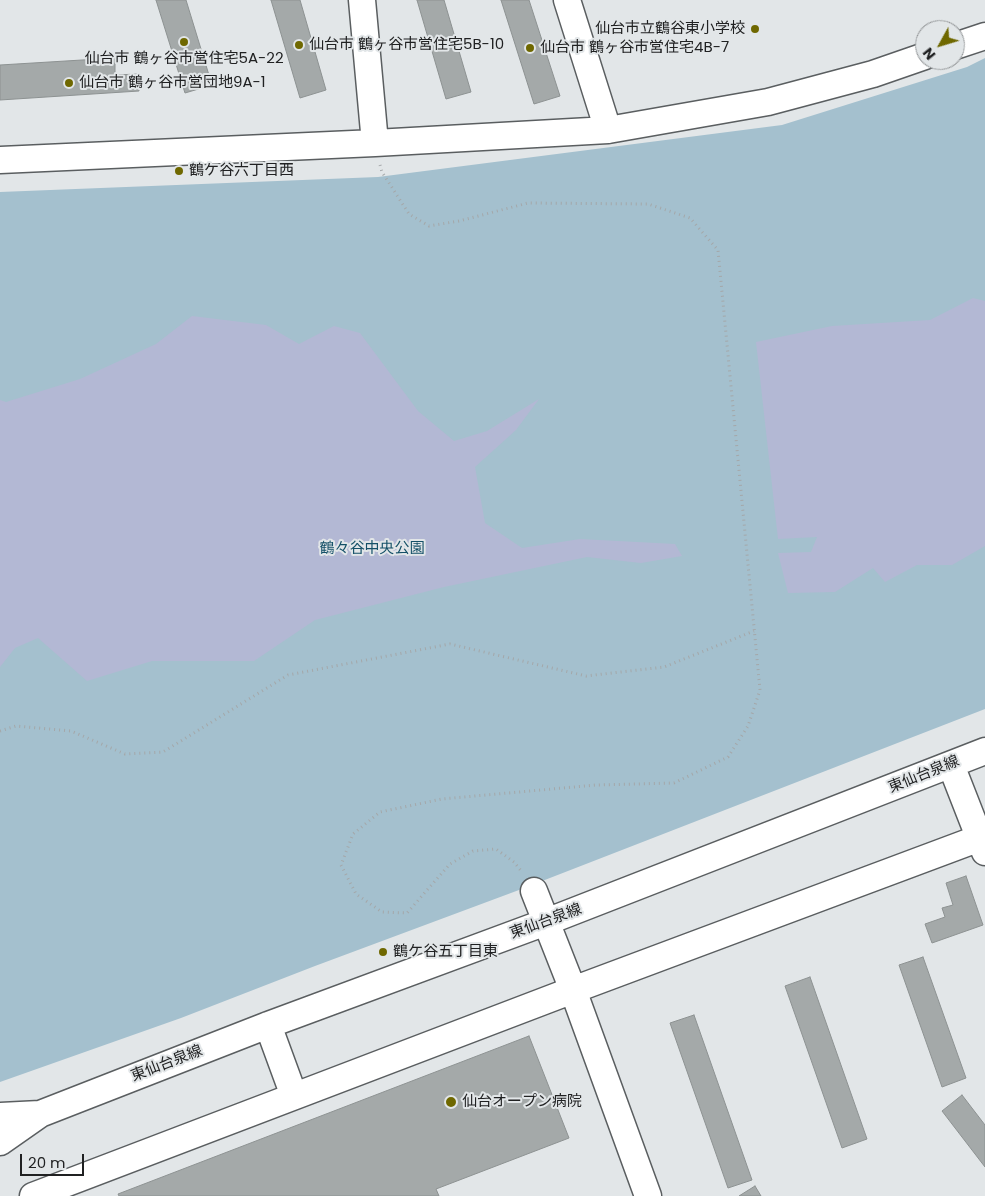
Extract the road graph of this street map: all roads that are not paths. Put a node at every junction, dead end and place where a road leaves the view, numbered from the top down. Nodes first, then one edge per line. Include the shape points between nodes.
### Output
1 (362, 0) edge
2 (567, 0) edge
3 (985, 36) edge
4 (965, 43) edge
5 (915, 60) edge
6 (608, 130) junction
7 (375, 143) junction
8 (0, 160) edge
9 (985, 750) edge
10 (951, 765) junction
11 (983, 842) edge
12 (534, 891) road end
13 (546, 922) junction
14 (573, 990) junction
15 (268, 1025) junction
16 (294, 1096) junction
17 (40, 1114) junction
18 (0, 1116) edge
19 (0, 1142) edge
20 (33, 1196) edge
21 (648, 1196) edge

1 - 7 street
2 - 6 street
3 - 4 street
5 - 6 street via 874,74 768,102
6 - 7 street
7 - 8 street
9 - 10 street, 東仙台泉線
10 - 11 street
10 - 13 street, 東仙台泉線
11 - 14 street
12 - 13 street
13 - 14 street
13 - 15 street, 東仙台泉線
14 - 16 street
14 - 21 street
15 - 16 street
15 - 17 street, 東仙台泉線
16 - 20 street
17 - 18 street
17 - 19 street, 東仙台泉線

